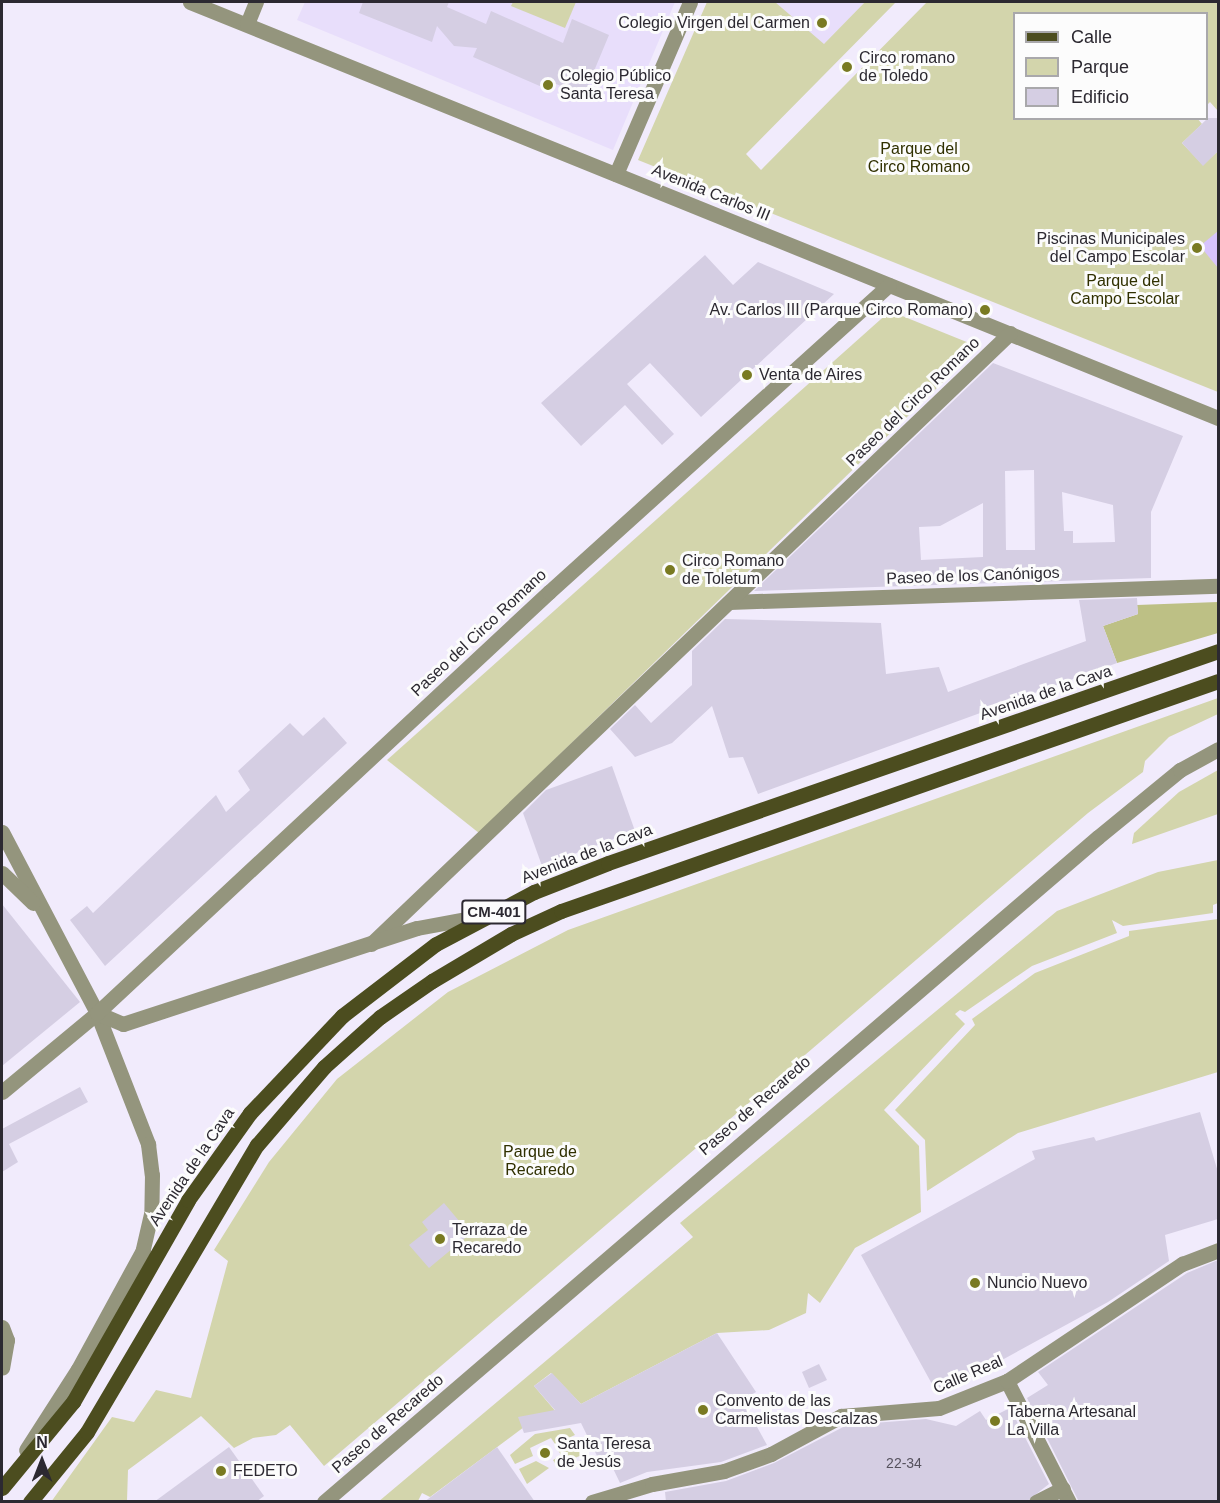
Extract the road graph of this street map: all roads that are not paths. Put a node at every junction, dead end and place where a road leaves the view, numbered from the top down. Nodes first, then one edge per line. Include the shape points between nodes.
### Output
1 (190, 2) edge
2 (256, 2) edge
3 (690, 2) edge
4 (247, 24) junction
5 (616, 174) junction
6 (889, 285) junction
7 (1010, 333) junction
8 (1218, 418) edge
9 (1218, 585) edge
10 (729, 602) junction
11 (1218, 651) edge
12 (1218, 681) edge
13 (1218, 748) edge
14 (2, 832) edge
15 (2, 873) edge
16 (42, 911) junction
17 (489, 914) junction
18 (371, 944) junction
19 (97, 1013) junction
20 (2, 1092) edge
21 (1218, 1250) edge
22 (2, 1327) edge
23 (2, 1368) edge
24 (1007, 1381) junction
25 (2, 1488) edge
26 (1066, 1495) edge
27 (329, 1500) edge
28 (602, 1500) edge
29 (30, 1502) edge
30 (1036, 1502) edge

1 - 4 street, Avenida Carlos III
2 - 4 street
3 - 5 street
4 - 5 street, Avenida Carlos III
5 - 6 street, Avenida Carlos III
6 - 7 street, Avenida Carlos III
6 - 19 street, Paseo del Circo Romano via 549,592
7 - 8 street, Avenida Carlos III
7 - 10 street, Paseo del Circo Romano
9 - 10 street, Paseo de los Canónigos
10 - 18 street, Paseo del Circo Romano
11 - 17 main road, Avenida de la Cava / CM-401 via 608,863
12 - 29 main road, CM-401 via 604,895 511,934 432,981 380,1017 331,1061 257,1145 87,1432
13 - 27 street, Paseo de Recaredo via 1180,770 1080,852
14 - 16 street, Avenida de la Cava
15 - 16 street
16 - 19 street, Avenida de la Cava
17 - 18 street
17 - 25 main road, Avenida de la Cava / CM-401 via 436,944 358,1002 276,1081 188,1200 73,1402
18 - 19 street via 123,1024
19 - 20 street, Paseo del Circo Romano
19 - 25 street, Avenida de la Cava via 148,1144 151,1214 143,1250 78,1369
21 - 24 street, Calle Real via 1182,1264
22 - 23 street via 7,1340
24 - 26 street
24 - 28 street, Calle Real via 939,1408 841,1416 771,1454
26 - 30 street

